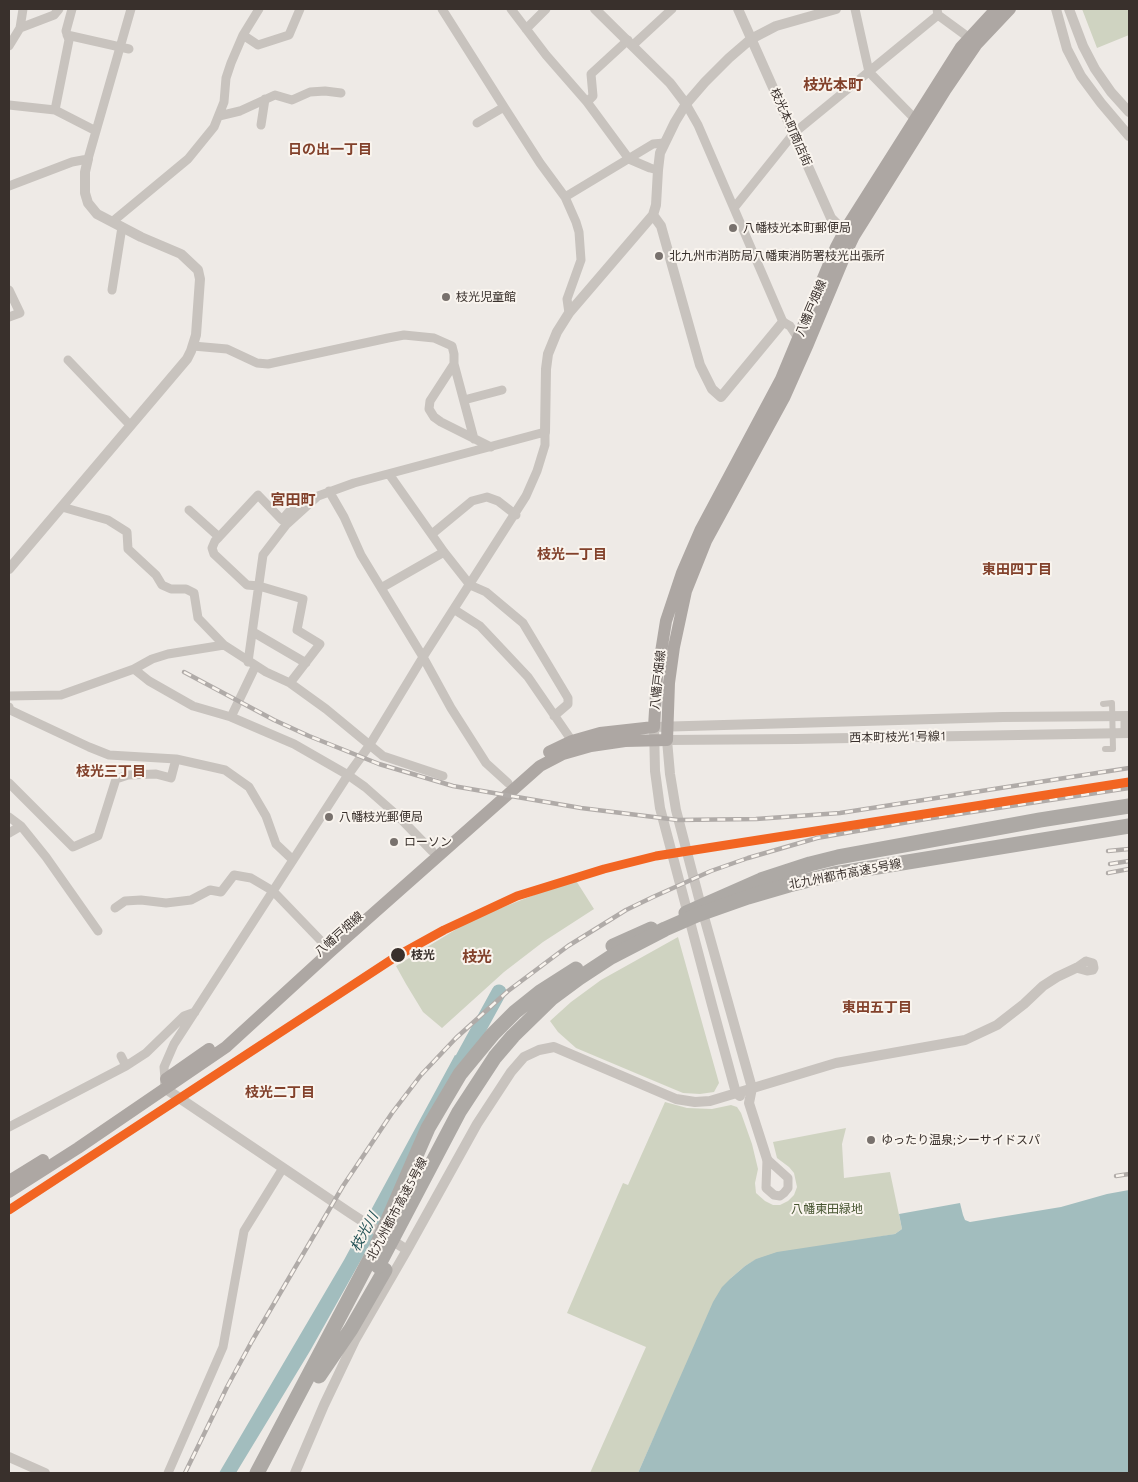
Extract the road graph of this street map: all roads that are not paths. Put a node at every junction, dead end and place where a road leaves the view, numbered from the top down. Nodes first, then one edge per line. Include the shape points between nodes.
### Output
1 (59, 9) edge
2 (72, 9) edge
3 (131, 9) edge
4 (259, 9) edge
5 (300, 9) edge
6 (442, 9) edge
7 (511, 9) edge
8 (546, 9) edge
9 (595, 9) edge
10 (672, 9) edge
11 (738, 9) edge
12 (836, 9) edge
13 (855, 9) edge
14 (996, 9) edge
15 (1010, 9) edge
16 (1056, 9) edge
17 (1069, 9) edge
18 (20, 10) edge
19 (937, 12) edge
20 (20, 28) junction
21 (526, 29) junction
22 (68, 35) junction
23 (243, 35) junction
24 (968, 37) junction
25 (751, 39) junction
26 (630, 43) junction
27 (9, 46) edge
28 (119, 47) junction
29 (129, 49) dead end
30 (869, 72) junction
31 (341, 93) dead end
32 (265, 99) junction
33 (587, 102) junction
34 (686, 104) junction
35 (9, 105) edge
36 (504, 107) junction
37 (55, 110) junction
38 (1129, 112) edge
39 (219, 116) junction
40 (1129, 117) edge
41 (915, 119) junction
42 (477, 123) dead end
43 (261, 125) dead end
44 (1120, 125) junction
45 (96, 131) junction
46 (794, 134) junction
47 (1129, 136) edge
48 (664, 143) junction
49 (88, 159) junction
50 (629, 159) junction
51 (658, 170) junction
52 (9, 186) edge
53 (565, 196) junction
54 (734, 208) junction
55 (653, 215) junction
56 (112, 222) junction
57 (122, 227) junction
58 (850, 233) junction
59 (9, 290) edge
60 (112, 290) dead end
61 (569, 313) junction
62 (9, 317) edge
63 (783, 322) junction
64 (798, 338) junction
65 (193, 346) junction
66 (68, 360) dead end
67 (454, 364) junction
68 (502, 390) dead end
69 (464, 400) junction
70 (130, 425) junction
71 (546, 432) junction
72 (474, 439) junction
73 (491, 447) junction
74 (390, 474) junction
75 (329, 491) junction
76 (309, 503) junction
77 (62, 507) junction
78 (189, 510) dead end
79 (516, 515) junction
80 (432, 534) junction
81 (219, 537) junction
82 (444, 552) junction
83 (9, 569) edge
84 (470, 585) junction
85 (258, 586) junction
86 (381, 588) junction
87 (455, 610) junction
88 (253, 632) junction
89 (224, 645) junction
90 (423, 657) junction
91 (306, 663) junction
92 (252, 664) junction
93 (134, 669) junction
94 (290, 683) junction
95 (9, 696) edge
96 (1103, 704) dead end
97 (9, 708) edge
98 (554, 716) junction
99 (1127, 716) edge
100 (231, 717) junction
101 (667, 726) junction
102 (1127, 733) edge
103 (654, 734) junction
104 (667, 740) junction
105 (572, 741) junction
106 (369, 746) junction
107 (1105, 749) dead end
108 (176, 759) junction
109 (348, 775) junction
110 (443, 776) dead end
111 (9, 783) edge
112 (508, 783) junction
113 (1129, 806) edge
114 (1129, 813) edge
115 (9, 817) edge
116 (21, 826) junction
117 (1129, 826) edge
118 (9, 833) edge
119 (432, 850) junction
120 (293, 860) junction
121 (839, 860) junction
122 (273, 891) junction
123 (115, 908) dead end
124 (696, 914) junction
125 (98, 931) dead end
126 (325, 946) junction
127 (616, 952) junction
128 (1076, 968) dead end
129 (579, 978) junction
130 (195, 1012) junction
131 (121, 1056) dead end
132 (126, 1066) junction
133 (166, 1084) junction
134 (752, 1088) junction
135 (736, 1092) junction
136 (749, 1103) junction
137 (9, 1126) edge
138 (767, 1159) dead end
139 (283, 1168) junction
140 (9, 1181) edge
141 (9, 1192) edge
142 (408, 1250) junction
143 (379, 1255) junction
144 (9, 1457) edge
145 (45, 1473) edge
146 (168, 1473) edge
147 (257, 1473) edge
148 (267, 1473) edge
149 (295, 1473) edge

1 - 20 street via 54,15
2 - 22 street via 66,31
3 - 28 street
4 - 23 street
5 - 23 street via 289,36 258,44
6 - 36 street
7 - 21 street
8 - 21 street
9 - 26 street
10 - 26 street
11 - 25 street, 枝光本町商店街
12 - 25 street via 783,24
13 - 30 street
14 - 24 main road, 八幡戸畑線
15 - 58 main road, 八幡戸畑線 via 976,45
16 - 44 street via 1067,49 1076,67
17 - 38 street via 1082,46 1111,92
18 - 20 street
19 - 24 street
19 - 30 street
20 - 27 street
21 - 33 street
22 - 28 street
22 - 37 street
23 - 39 street via 224,78 224,102
24 - 41 main road, 八幡戸畑線
25 - 34 street
25 - 46 street, 枝光本町商店街
26 - 33 street via 591,74 593,96
26 - 34 street
28 - 29 street
28 - 45 street
30 - 41 street
30 - 46 street
31 - 32 street via 310,92 292,100 275,95
32 - 39 street via 240,111
32 - 43 street
33 - 50 street
34 - 48 street
34 - 54 street
35 - 37 street
36 - 42 street
36 - 53 street
37 - 45 street
39 - 56 street via 188,159
40 - 44 street
41 - 58 main road, 八幡戸畑線
44 - 47 street
45 - 49 street
46 - 54 street
46 - 58 street, 枝光本町商店街 via 831,218
48 - 50 street via 654,144
48 - 51 street
49 - 52 street
49 - 56 street via 84,172 88,203 97,214
50 - 51 street
50 - 53 street
51 - 55 street
53 - 61 street via 579,232 581,260 567,299
54 - 63 street
55 - 61 street
55 - 63 street via 660,226 700,365 712,389 721,397
56 - 57 street
57 - 60 street
57 - 65 street via 181,254 198,270 200,279
58 - 64 main road, 八幡戸畑線 via 836,247
58 - 101 main road, 八幡戸畑線 via 846,253 784,398 714,524 691,576 671,664
59 - 62 street via 20,313
61 - 71 street via 548,354
63 - 64 street
64 - 103 main road, 八幡戸畑線 via 766,409 701,529 682,573 662,638
65 - 67 street via 227,349 257,363 268,364 404,335 434,338 452,346
65 - 70 street via 187,358
66 - 70 street
67 - 69 street
67 - 72 street via 430,401 429,409 441,422
68 - 69 street
69 - 72 street
70 - 77 street
71 - 73 street
71 - 79 street via 546,445 538,471
72 - 73 street
73 - 74 street
74 - 75 street
74 - 80 street
75 - 76 street
75 - 86 street
76 - 81 street via 293,507 282,520 258,494
76 - 85 street via 286,525 263,555
77 - 83 street
77 - 89 street via 108,520 127,532 128,549 156,575 162,585 194,593 198,618
78 - 81 street
79 - 80 street via 498,500 487,497 472,501
79 - 84 street
80 - 82 street
81 - 85 street via 212,548 214,554 247,584
82 - 84 street
82 - 86 street
84 - 87 street
84 - 98 street via 486,592 523,623 568,698 568,704
85 - 88 street
85 - 91 street via 303,599 297,630 320,644
86 - 90 street
87 - 90 street
87 - 98 street via 480,626 528,677
88 - 91 street
88 - 92 street
89 - 92 street
89 - 93 street via 168,654
90 - 106 street
90 - 112 street via 486,762
91 - 94 street
92 - 94 street
92 - 100 street
93 - 95 street via 61,695
93 - 100 street via 193,706
94 - 106 street
96 - 107 street, bridge via 1112,703 1113,749
97 - 108 street via 109,755
98 - 105 street
99 - 101 street, 西本町枝光1号線1
99 - 102 street
100 - 109 street via 294,744
101 - 103 street, 西本町枝光1号線1
101 - 104 main road, 八幡戸畑線
102 - 104 street, 西本町枝光1号線1
103 - 104 main road, 八幡戸畑線
103 - 105 main road, 八幡戸畑線 via 600,733
103 - 124 street, 八幡戸畑線 via 660,808
103 - 133 main road, 八幡戸畑線 via 577,749 550,760 533,772 226,1047
104 - 124 street, 八幡戸畑線 via 670,774
105 - 112 main road, 八幡戸畑線 via 537,759
106 - 109 street
106 - 110 street via 383,756
108 - 111 street via 171,778 156,774 128,775 116,780 98,836 73,847
108 - 120 street via 225,770 249,787 266,816 276,844
109 - 119 street via 365,786
109 - 120 street
112 - 119 main road, 八幡戸畑線
113 - 121 highway via 1040,820
114 - 121 highway
115 - 116 street
116 - 118 street
116 - 125 street
117 - 129 highway, 北九州都市高速5号線, bridge via 834,874 789,885 664,929
119 - 126 main road, 八幡戸畑線
120 - 122 street
121 - 124 highway via 768,890
122 - 123 street via 251,878 234,875 221,892 210,890 192,900 166,903 126,901
122 - 126 street
122 - 130 street
124 - 127 highway
124 - 134 street, 八幡戸畑線
124 - 135 street, 八幡戸畑線
126 - 133 main road, 八幡戸畑線 via 221,1041
127 - 143 highway via 548,1014 505,1060
127 - 143 highway, bridge via 547,988 515,1012 470,1060 428,1128
128 - 134 street via 1043,986 1001,1022 965,1040 836,1063
129 - 143 highway, 北九州都市高速5号線, bridge via 532,1016 484,1072
129 - 143 highway, 北九州都市高速5号線, bridge via 514,1028 477,1068 450,1107
130 - 132 street via 184,1016 146,1053
130 - 133 street via 174,1044 164,1067
131 - 132 street
132 - 137 street
133 - 139 street
133 - 140 main road, 八幡戸畑線
133 - 141 main road, 八幡戸畑線
134 - 135 street
134 - 136 street, 八幡戸畑線
135 - 136 street
135 - 142 street via 710,1101 676,1099 554,1047 524,1057 477,1124
136 - 138 street
139 - 143 street via 350,1213
139 - 146 street via 244,1231 223,1347
142 - 143 street
142 - 149 street via 355,1340
143 - 147 highway, 北九州都市高速5号線
143 - 148 highway via 351,1329 318,1376
144 - 145 street

